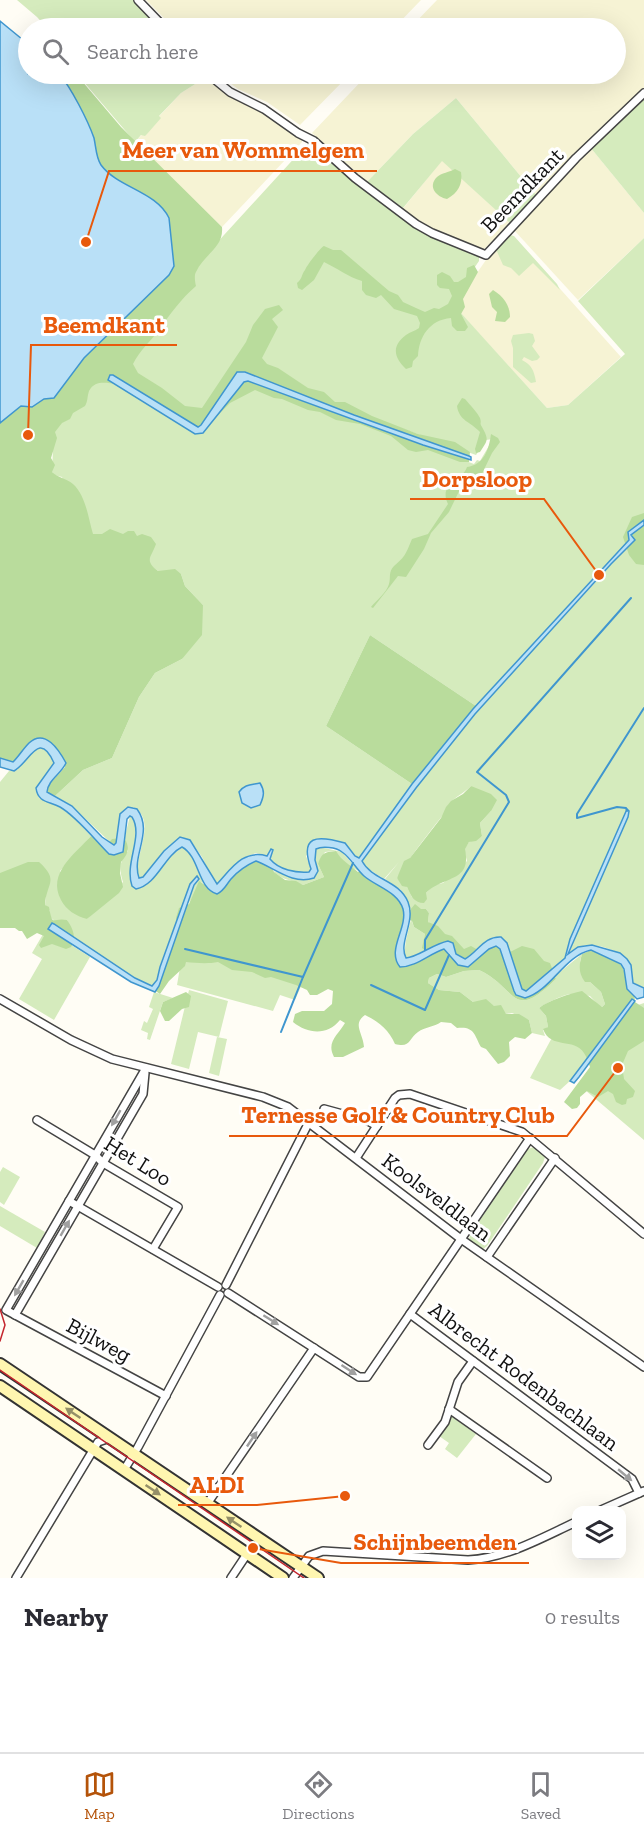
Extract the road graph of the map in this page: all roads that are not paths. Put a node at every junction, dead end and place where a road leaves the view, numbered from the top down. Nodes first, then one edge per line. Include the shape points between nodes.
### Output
1 (138, 0) edge
2 (155, 18) edge
3 (220, 84) edge
4 (644, 93) edge
5 (0, 999) edge
6 (146, 1068) junction
7 (324, 1109) dead end
8 (37, 1120) dead end
9 (309, 1122) junction
10 (376, 1126) junction
11 (530, 1137) junction
12 (95, 1155) junction
13 (356, 1158) junction
14 (555, 1158) junction
15 (103, 1163) junction
16 (69, 1201) junction
17 (78, 1206) junction
18 (644, 1234) edge
19 (461, 1239) junction
20 (153, 1249) junction
21 (487, 1257) junction
22 (223, 1290) junction
23 (410, 1314) junction
24 (15, 1315) junction
25 (314, 1347) junction
26 (473, 1361) junction
27 (0, 1364) edge
28 (644, 1366) edge
29 (0, 1386) edge
30 (166, 1396) junction
31 (449, 1409) junction
32 (111, 1438) junction
33 (428, 1445) dead end
34 (93, 1450) junction
35 (134, 1454) junction
36 (124, 1470) junction
37 (547, 1478) dead end
38 (642, 1492) edge
39 (207, 1504) junction
40 (610, 1506) edge
41 (572, 1524) edge
42 (247, 1554) junction
43 (300, 1567) junction
44 (15, 1578) edge
45 (231, 1578) edge
46 (283, 1578) edge
47 (293, 1578) edge
48 (318, 1578) edge

1 - 2 street
3 - 4 street, Beemdkant via 314,141 416,224 486,255 576,158
5 - 6 street, Koolsveldlaan via 93,1051
6 - 9 street, Koolsveldlaan via 276,1101
6 -> 12 street
6 - 15 street via 143,1094
7 - 10 street, Koolsveldlaan
8 - 12 street, Het Loo
9 - 13 street, Koolsveldlaan
9 - 22 street
10 - 11 street via 395,1098 410,1094
10 - 13 street
11 - 14 street
11 - 19 street
12 - 15 street, Het Loo
12 - 16 street
13 - 19 street, Koolsveldlaan
14 - 18 street
14 - 21 street
15 - 17 street
15 - 20 street, Het Loo via 178,1207
16 - 17 street
16 -> 24 street via 6,1310
17 - 20 street
24 -> 17 street
19 - 21 street, Koolsveldlaan
19 - 23 street
20 - 22 street
21 - 28 street, Koolsveldlaan
22 -> 25 street
22 - 30 street
25 -> 23 street via 364,1378 370,1375
23 - 26 street, Albrecht Rodenbachlaan
24 - 30 street, Bijlweg
39 -> 25 street
26 - 31 street via 458,1382
26 -> 38 street, Albrecht Rodenbachlaan via 632,1479
32 -> 27 main road
29 - 34 main road
30 - 35 street
31 - 33 street via 445,1422
31 - 37 street
32 - 34 street via 101,1440
32 - 35 main road
34 - 36 main road
34 - 44 street
35 - 36 street
35 - 39 main road
36 -> 42 main road
38 - 40 street
43 -> 39 main road
41 - 43 street via 484,1559 328,1550 312,1554
42 - 45 street
42 - 46 main road
43 - 47 street
43 - 48 main road

